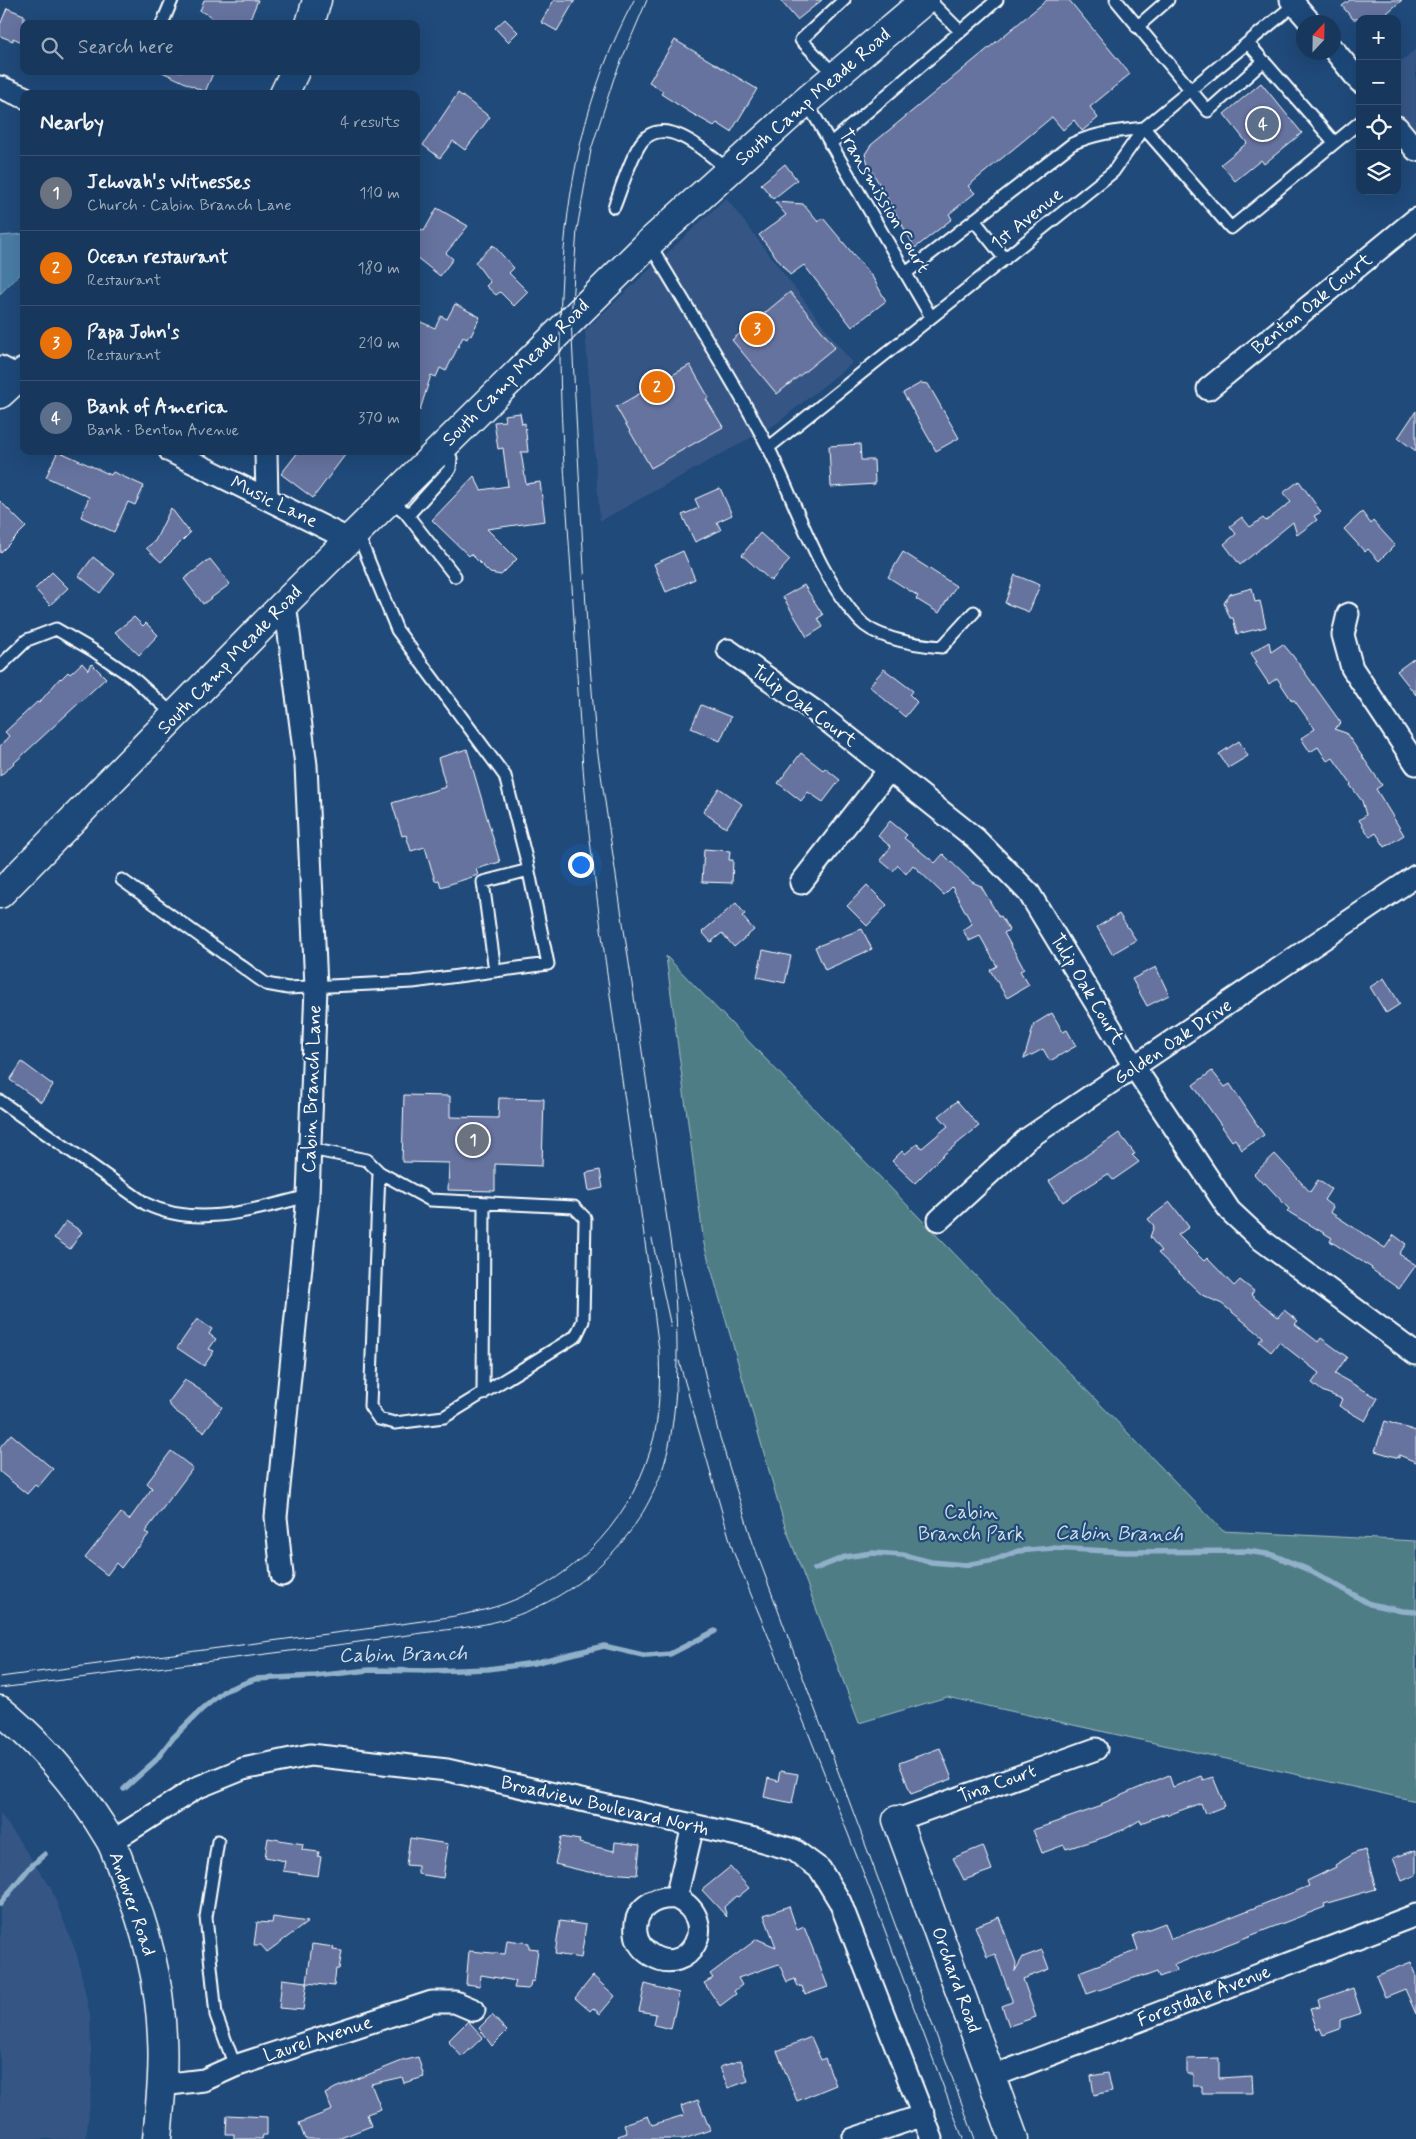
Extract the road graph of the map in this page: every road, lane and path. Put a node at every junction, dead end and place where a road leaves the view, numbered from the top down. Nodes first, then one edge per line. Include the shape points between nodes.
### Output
1 (172, 0) edge
2 (317, 0) edge
3 (844, 0) edge
4 (927, 0) edge
5 (997, 0) edge
6 (1116, 0) edge
7 (1168, 0) edge
8 (1293, 2) edge
9 (1304, 15) edge
10 (164, 20) edge
11 (311, 20) edge
12 (1137, 26) junction
13 (960, 32) junction
14 (1248, 43) junction
15 (1341, 59) edge
16 (1264, 61) junction
17 (293, 75) edge
18 (836, 76) junction
19 (1356, 77) edge
20 (0, 87) edge
21 (286, 90) edge
22 (1191, 90) junction
23 (20, 95) edge
24 (806, 101) junction
25 (1356, 125) edge
26 (1144, 128) junction
27 (1401, 132) edge
28 (1334, 142) junction
29 (830, 144) junction
30 (1416, 150) edge
31 (729, 170) junction
32 (614, 207) dead end
33 (1416, 219) edge
34 (974, 220) junction
35 (649, 243) junction
36 (1005, 258) junction
37 (906, 273) junction
38 (931, 318) junction
39 (1208, 389) dead end
40 (768, 448) junction
41 (178, 455) edge
42 (266, 455) edge
43 (267, 499) junction
44 (397, 505) junction
45 (354, 536) junction
46 (455, 576) dead end
47 (285, 603) junction
48 (974, 612) dead end
49 (1348, 614) dead end
50 (728, 650) dead end
51 (0, 666) edge
52 (175, 716) junction
53 (1416, 764) edge
54 (889, 770) junction
55 (529, 870) junction
56 (1416, 876) edge
57 (122, 880) dead end
58 (801, 883) dead end
59 (0, 894) edge
60 (495, 971) junction
61 (316, 987) junction
62 (1134, 1068) junction
63 (0, 1101) edge
64 (310, 1148) junction
65 (379, 1172) junction
66 (308, 1196) junction
67 (484, 1203) junction
68 (939, 1220) dead end
69 (1416, 1354) edge
70 (483, 1394) junction
71 (282, 1576) dead end
72 (0, 1710) edge
73 (1096, 1749) dead end
74 (897, 1820) joint
75 (693, 1826) junction
76 (218, 1841) dead end
77 (111, 1842) junction
78 (676, 1898) dead end
79 (1416, 1915) edge
80 (474, 2010) dead end
81 (236, 2066) junction
82 (992, 2077) junction
83 (162, 2085) junction
84 (924, 2115) junction
85 (157, 2139) edge
86 (853, 2139) edge
87 (932, 2139) edge
88 (1014, 2139) edge

1 - 10 lane
2 - 11 main road
3 - 18 lane via 800,40
4 - 13 lane
4 - 18 main road, South Camp Meade Road
5 - 13 lane
6 - 12 lane
7 - 12 lane
8 - 9 street
8 - 14 lane, 1st Avenue
12 - 22 lane
13 - 29 lane
14 - 16 lane
14 - 22 lane, 1st Avenue
15 - 19 street
16 - 22 lane via 1208,111
16 - 28 lane
17 - 21 main road
18 - 24 main road, South Camp Meade Road
20 - 23 street
22 - 26 lane, 1st Avenue
24 - 29 lane, Transmission Court
24 - 31 main road, South Camp Meade Road
25 - 28 lane
26 - 28 lane via 1231,228
26 - 34 lane via 1110,131 1072,144
26 - 36 lane, 1st Avenue via 1114,172
27 - 30 street
29 - 37 lane, Transmission Court
31 - 32 lane via 682,136 663,131 649,134 639,146
31 - 35 main road, South Camp Meade Road
33 - 39 street, Benton Oak Court
34 - 36 lane
34 - 37 lane
35 - 40 lane
35 - 44 main road, South Camp Meade Road via 440,448
36 - 38 lane, 1st Avenue
37 - 38 lane, Transmission Court
38 - 40 lane, 1st Avenue
40 - 48 lane via 830,578 870,630 915,644 942,647
41 - 43 street, Music Lane
42 - 43 street
43 - 45 street, Music Lane
44 - 45 main road, South Camp Meade Road
44 - 46 lane
45 - 47 main road, South Camp Meade Road
45 - 55 lane via 397,630 505,776
47 - 52 main road, South Camp Meade Road
47 - 61 street, Cabin Branch Lane via 306,765
49 - 53 street via 1343,635 1352,668
50 - 54 street, Tulip Oak Court via 820,715
51 - 52 lane via 27,640 56,629 132,677
52 - 59 main road, South Camp Meade Road
54 - 58 street
54 - 62 street, Tulip Oak Court via 976,839 1029,893
55 - 60 lane via 484,882
55 - 60 lane via 548,964
56 - 62 street, Golden Oak Drive
57 - 61 lane via 266,984 288,988
60 - 61 lane via 413,982
61 - 64 street, Cabin Branch Lane
62 - 68 street, Golden Oak Drive via 1027,1139
62 - 69 street, Tulip Oak Court via 1230,1211 1259,1238
63 - 66 lane via 160,1211 208,1216 266,1207
64 - 65 lane via 367,1160
64 - 66 street, Cabin Branch Lane
65 - 67 lane via 430,1200
65 - 70 lane via 370,1406 379,1419 394,1423 444,1417
66 - 71 street, Cabin Branch Lane via 276,1517
67 - 70 lane
67 - 70 lane via 574,1207 585,1218 583,1321 576,1336
72 - 77 main road, Andover Road via 56,1765
73 - 74 street, Tina Court
74 - 82 main road, Orchard Road
75 - 77 street, Broadview Boulevard North via 447,1770 310,1755 243,1769 196,1788
75 - 78 street
75 - 84 street, Broadview Boulevard North via 794,1850 820,1869 840,1902
76 - 81 lane via 206,1917 216,2015
77 - 83 main road, Andover Road via 132,1892 151,1954 162,2037
79 - 82 street, Forestdale Avenue
80 - 81 street, Laurel Avenue via 454,2002 432,2002
81 - 83 street, Laurel Avenue via 204,2080
82 - 88 main road, Orchard Road
83 - 85 main road, Andover Road
84 - 86 street
84 - 87 street, Broadview Boulevard North

